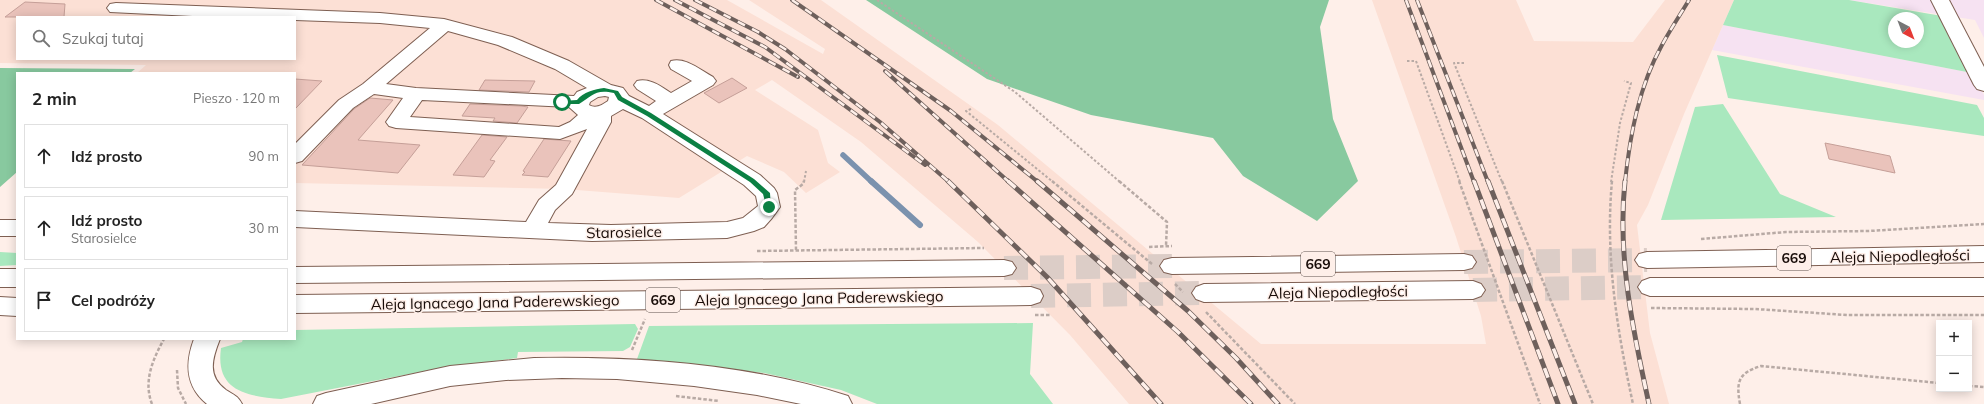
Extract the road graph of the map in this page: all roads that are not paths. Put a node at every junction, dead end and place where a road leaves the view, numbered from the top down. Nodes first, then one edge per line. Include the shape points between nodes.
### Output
1 (1940, 0) edge
2 (116, 8) dead end
3 (444, 24) junction
4 (678, 65) dead end
5 (644, 85) dead end
6 (1984, 85) edge
7 (370, 88) junction
8 (416, 94) junction
9 (612, 94) junction
10 (671, 102) junction
11 (590, 109) junction
12 (649, 114) junction
13 (296, 155) edge
14 (296, 219) edge
15 (0, 228) edge
16 (16, 228) edge
17 (533, 229) junction
18 (1984, 249) edge
19 (1984, 254) edge
20 (1942, 255) junction
21 (1647, 260) tunnel mouth
22 (1464, 262) tunnel mouth
23 (1165, 264) tunnel mouth
24 (1004, 268) tunnel mouth
25 (296, 275) edge
26 (0, 278) edge
27 (16, 278) edge
28 (1984, 287) edge
29 (1934, 289) junction
30 (1473, 290) tunnel mouth
31 (1984, 293) edge
32 (1031, 296) tunnel mouth
33 (1651, 297) tunnel mouth
34 (1196, 298) tunnel mouth
35 (296, 304) edge
36 (0, 306) edge
37 (16, 306) edge
38 (207, 340) edge
39 (229, 404) edge
40 (326, 404) edge
41 (839, 404) edge

1 - 6 main road
2 - 3 main road, Starosielce via 380,18
3 - 7 main road
3 - 9 main road, Starosielce via 504,41 562,65
4 - 10 main road via 706,81
5 - 10 main road
7 - 8 main road
7 - 13 main road via 346,104
8 - 11 main road
8 - 11 main road via 396,122 560,133 576,129 586,122
9 - 11 main road via 588,93
9 - 12 main road, Starosielce
10 - 12 main road
11 - 17 main road via 601,122 564,190 547,205
12 - 17 main road, Starosielce via 752,180 766,193 769,207 760,220 727,230 573,232
14 - 17 main road, Starosielce
15 - 16 main road
18 - 20 main road
19 - 20 main road, Aleja Niepodległości / 669
20 - 21 main road, Aleja Niepodległości / 669
22 - 23 main road, Aleja Niepodległości / 669
24 - 25 main road, Aleja Ignacego Jana Paderewskiego / 669
26 - 27 main road
28 - 29 main road, Aleja Niepodległości / 669
29 - 31 main road
29 - 33 main road, Aleja Niepodległości / 669
30 - 34 main road, Aleja Niepodległości / 669
32 - 35 main road, Aleja Ignacego Jana Paderewskiego / 669
36 - 37 main road
38 - 39 main road via 200,355 200,372 206,389
40 - 41 main road via 450,376 515,368 572,366 756,383 804,393

